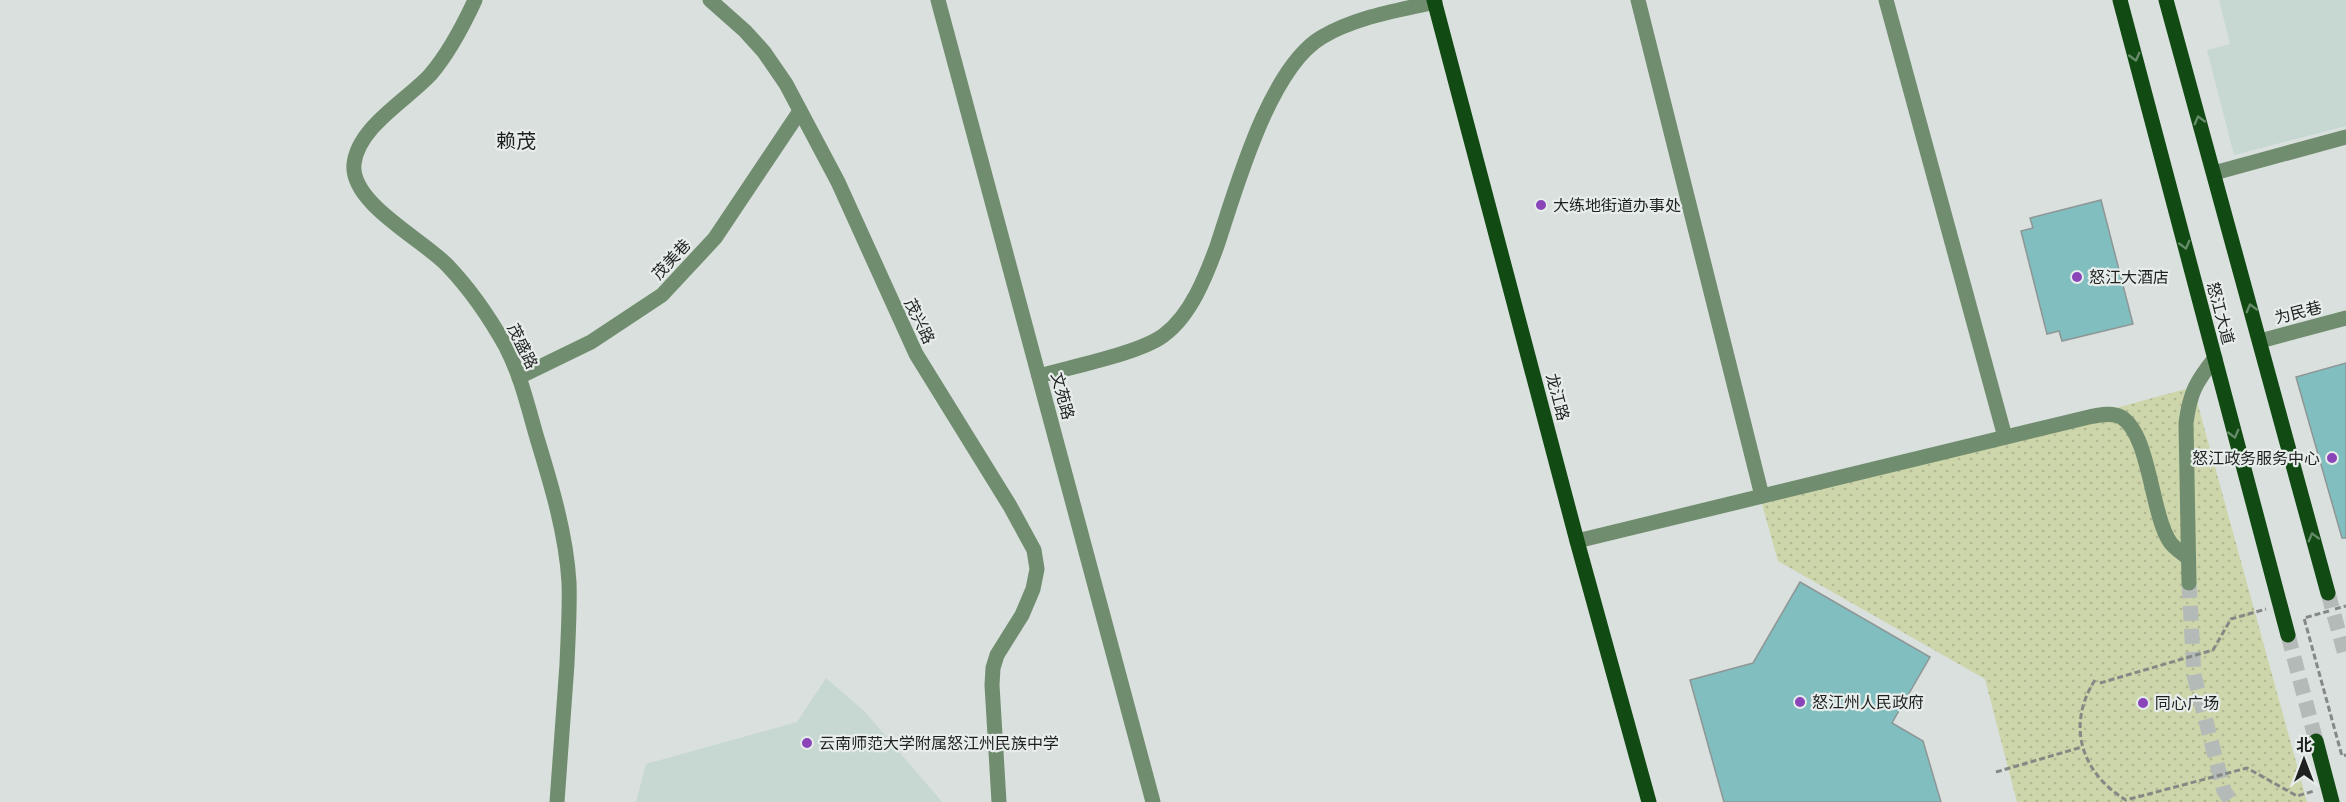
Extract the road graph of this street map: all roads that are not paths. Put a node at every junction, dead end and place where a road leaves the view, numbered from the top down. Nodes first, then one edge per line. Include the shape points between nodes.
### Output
1 (475, 0) edge
2 (710, 0) edge
3 (938, 0) edge
4 (1638, 0) edge
5 (1886, 0) edge
6 (2120, 0) edge
7 (2166, 0) edge
8 (1435, 1) edge
9 (800, 111) junction
10 (2346, 137) edge
11 (2214, 172) junction
12 (2346, 318) edge
13 (2260, 340) junction
14 (2214, 358) junction
15 (1039, 376) junction
16 (519, 377) junction
17 (2005, 437) junction
18 (1762, 496) junction
19 (1577, 541) junction
20 (2188, 558) junction
21 (2189, 583) tunnel mouth
22 (2328, 593) tunnel mouth
23 (2288, 635) tunnel mouth
24 (2316, 741) tunnel mouth
25 (557, 802) edge
26 (999, 802) edge
27 (1153, 802) edge
28 (1649, 802) edge
29 (2332, 802) edge

1 - 16 street, 茂盛路 via 448,51 431,73 367,134 357,151 354,174 364,194 430,249 464,285 495,329
2 - 9 street, 茂兴路 via 764,52
3 - 15 street, 文苑路
4 - 18 street
5 - 17 street
6 -> 14 main road, 怒江大道
11 -> 7 main road, 怒江大道
8 - 15 street via 1353,22 1320,38 1296,58 1280,82 1252,144 1208,271 1183,315 1164,335 1144,346
8 - 19 main road, 龙江路
9 - 16 street, 茂美巷 via 715,238 662,295 591,342
9 - 26 street, 茂兴路 via 916,354 1034,550 1037,569 1033,589 993,668
10 - 11 street
13 -> 11 main road, 怒江大道
12 - 13 street, 为民巷
22 -> 13 main road, 怒江大道
14 - 20 street via 2198,379 2190,399 2186,448
14 -> 23 main road, 怒江大道
15 - 27 street, 文苑路
16 - 25 street, 茂盛路 via 550,484 569,583
17 - 18 street
17 - 20 street via 2089,417 2121,417 2140,443 2171,544
18 - 19 street
19 - 28 main road, 龙江路
20 - 21 street
24 - 29 main road

